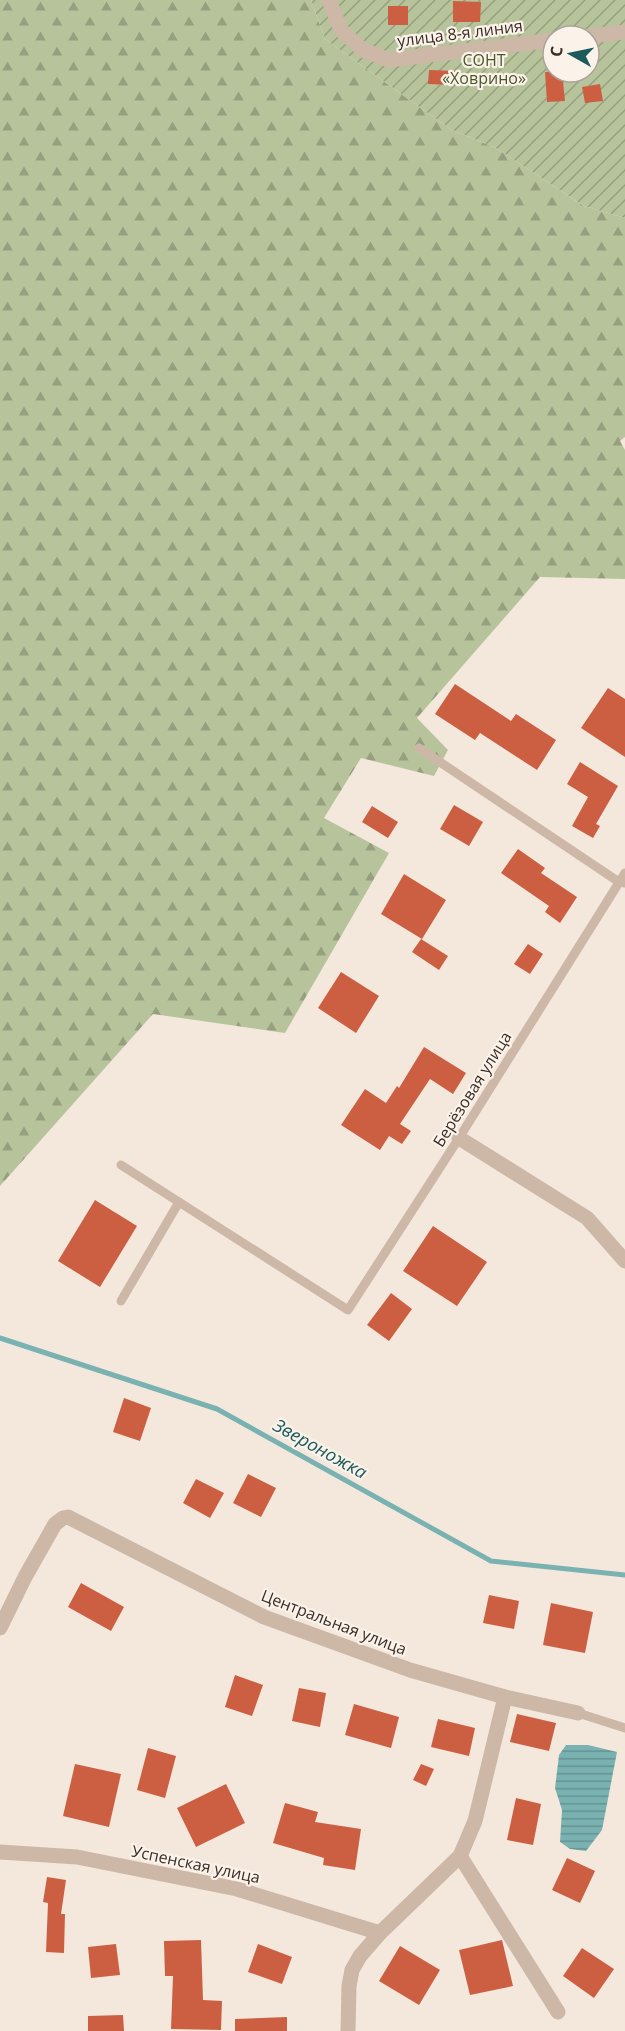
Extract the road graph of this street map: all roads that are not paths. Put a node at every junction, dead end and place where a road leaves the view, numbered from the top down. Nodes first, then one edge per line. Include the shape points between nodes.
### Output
1 (328, 0) edge
2 (625, 32) edge
3 (601, 35) edge
4 (541, 41) edge
5 (419, 748) dead end
6 (623, 879) edge
7 (459, 1138) junction
8 (121, 1165) dead end
9 (179, 1202) junction
10 (625, 1261) edge
11 (121, 1301) dead end
12 (0, 1628) edge
13 (505, 1697) junction
14 (578, 1713) joint
15 (625, 1728) edge
16 (0, 1852) edge
17 (460, 1856) junction
18 (380, 1933) junction
19 (558, 2012) dead end
20 (348, 2031) edge

1 - 4 street, улица 8-я линия via 341,30 363,50 388,60
2 - 3 street
5 - 6 lane
6 - 7 lane, Берёзовая улица
7 - 9 lane, Берёзовая улица via 348,1310
7 - 10 street via 587,1218
8 - 9 lane
9 - 11 lane
12 - 13 street, Центральная улица via 55,1524 68,1517 264,1617 410,1670
13 - 14 street, Центральная улица
13 - 17 street via 475,1821
14 - 15 lane, Центральная улица
16 - 18 street, Успенская улица via 77,1857 237,1889
17 - 18 street
17 - 19 street
18 - 20 street via 352,1970

